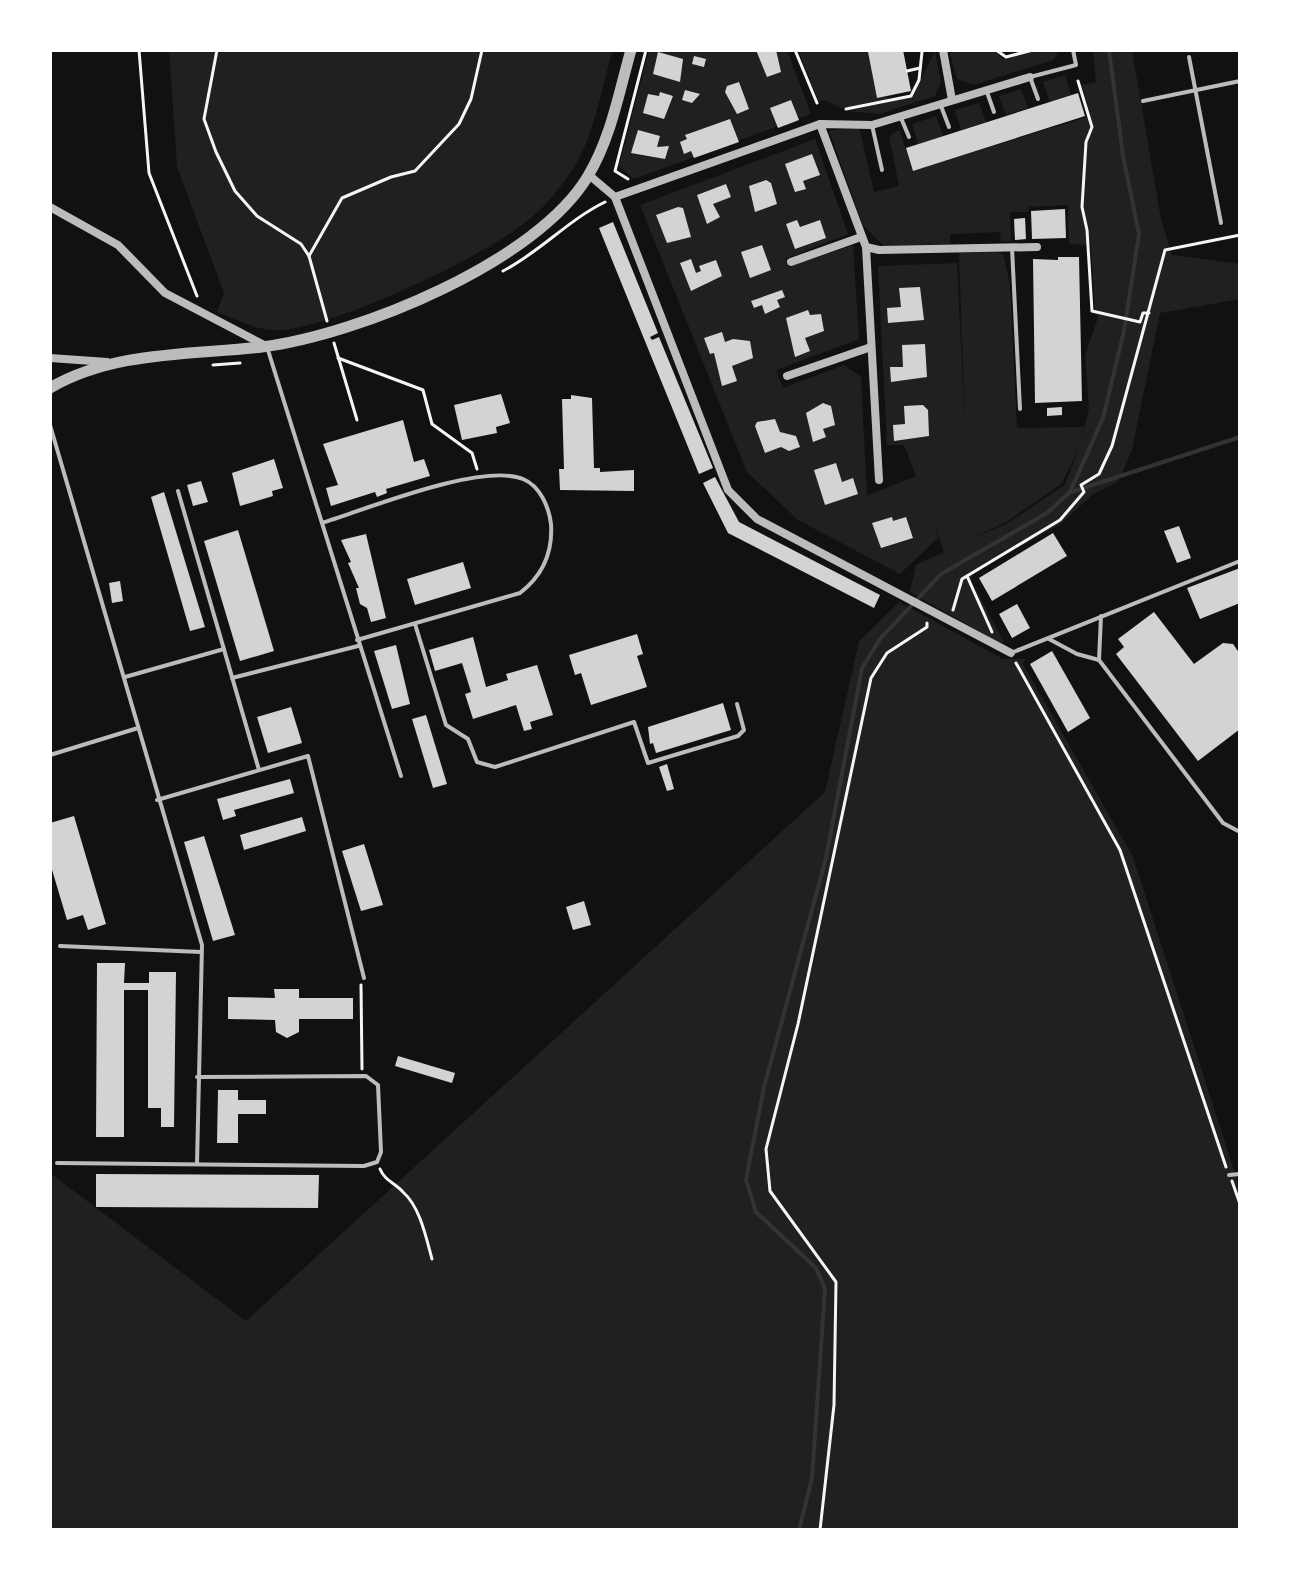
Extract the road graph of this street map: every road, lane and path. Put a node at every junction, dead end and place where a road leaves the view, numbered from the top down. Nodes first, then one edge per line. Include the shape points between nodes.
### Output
1 (139, 50) edge
2 (217, 50) edge
3 (482, 50) edge
4 (631, 50) edge
5 (646, 50) edge
6 (795, 50) edge
7 (930, 50) edge
8 (943, 50) edge
9 (996, 50) edge
10 (1033, 50) edge
11 (1073, 50) edge
12 (922, 51) edge
13 (1189, 57) dead end
14 (920, 68) junction
15 (907, 71) dead end
16 (1030, 77) junction
17 (1078, 81) dead end
18 (1240, 81) edge
19 (986, 90) junction
20 (1195, 90) junction
21 (1038, 99) dead end
22 (952, 100) junction
23 (1143, 101) dead end
24 (817, 103) dead end
25 (940, 104) junction
26 (846, 109) dead end
27 (994, 112) dead end
28 (900, 116) junction
29 (820, 124) junction
30 (872, 125) junction
31 (949, 127) dead end
32 (909, 137) dead end
33 (882, 170) dead end
34 (589, 175) junction
35 (633, 183) dead end
36 (615, 197) junction
37 (50, 207) edge
38 (1221, 223) dead end
39 (1240, 235) edge
40 (861, 237) junction
41 (866, 247) junction
42 (1037, 247) dead end
43 (1012, 248) junction
44 (309, 256) junction
45 (791, 262) dead end
46 (1146, 313) junction
47 (206, 317) junction
48 (331, 332) junction
49 (267, 346) junction
50 (871, 347) junction
51 (50, 358) edge
52 (338, 358) junction
53 (108, 363) junction
54 (787, 376) dead end
55 (50, 388) edge
56 (1020, 409) dead end
57 (357, 420) dead end
58 (50, 425) edge
59 (479, 475) junction
60 (879, 480) dead end
61 (178, 491) dead end
62 (322, 523) junction
63 (1240, 561) edge
64 (967, 576) junction
65 (929, 611) junction
66 (1101, 616) junction
67 (948, 621) junction
68 (415, 624) junction
69 (1049, 639) junction
70 (358, 643) junction
71 (224, 649) junction
72 (1011, 653) junction
73 (1099, 660) junction
74 (125, 677) junction
75 (232, 678) junction
76 (737, 704) dead end
77 (138, 728) junction
78 (50, 755) edge
79 (259, 770) junction
80 (401, 776) dead end
81 (157, 800) junction
82 (1240, 832) edge
83 (60, 946) dead end
84 (201, 952) junction
85 (364, 978) joint
86 (362, 1076) junction
87 (197, 1077) junction
88 (377, 1162) junction
89 (57, 1163) dead end
90 (197, 1164) junction
91 (1240, 1174) edge
92 (1229, 1175) junction
93 (1240, 1204) edge
94 (432, 1259) dead end
95 (820, 1530) edge

1 - 47 path via 149,173
2 - 44 path via 204,119 216,152 235,191 257,216 301,244
3 - 44 path via 471,99 459,124 415,171 342,198
4 - 34 street
5 - 35 path via 615,171
6 - 24 path
7 - 12 path
8 - 22 street
9 - 10 path via 1006,57
11 - 16 lane via 1076,65
12 - 14 path
13 - 20 lane
14 - 15 path
14 - 26 path via 911,96
16 - 19 street
16 - 21 lane
17 - 46 path via 1092,127 1086,142 1082,207 1092,311 1140,322
18 - 20 lane
19 - 22 street
19 - 27 lane
20 - 23 lane
20 - 38 lane
22 - 25 street
25 - 28 street
25 - 31 lane
28 - 30 street
28 - 32 lane
29 - 30 street
29 - 36 street
29 - 40 street
30 - 33 lane
34 - 36 street
34 - 48 street via 550,222 500,258 419,298
36 - 65 street via 728,490 757,519
37 - 47 street via 118,245 165,293
39 - 46 path via 1165,250
40 - 41 street
40 - 45 street
41 - 43 street
41 - 50 street
42 - 43 street
43 - 56 lane
44 - 48 path
46 - 64 path via 1112,446 1099,474 1081,485 1084,492 1060,520
47 - 49 street
48 - 49 street
48 - 52 path
49 - 53 street
49 - 62 lane
50 - 54 street
50 - 60 street
51 - 53 street
52 - 57 path
52 - 59 path via 423,390 432,424 472,453
53 - 55 street
58 - 74 lane
59 - 62 lane
59 - 68 lane via 523,479 538,490 552,537 545,563 520,593
61 - 71 lane
62 - 70 lane
63 - 66 lane
64 - 67 path
64 - 72 path via 992,632
65 - 67 street
65 - 95 path via 927,627 887,653 871,678 798,1024 766,1149 770,1191 836,1282 834,1405
66 - 69 lane
66 - 73 lane
67 - 72 street
68 - 70 lane
68 - 76 lane via 446,725 468,739 477,762 495,767 634,722 648,763 738,736 744,730
69 - 72 lane
69 - 73 lane
70 - 75 lane
70 - 80 lane
71 - 74 lane
71 - 75 lane
72 - 92 path via 1117,842
73 - 82 lane via 1223,823
74 - 77 lane
75 - 79 lane
77 - 78 lane
77 - 81 lane
79 - 81 lane
79 - 85 lane via 308,756
81 - 84 lane
83 - 84 lane
84 - 87 lane
85 - 86 path
86 - 87 lane
86 - 88 lane via 378,1085
87 - 90 lane
88 - 90 lane
88 - 94 path via 383,1177 405,1193
89 - 90 lane
91 - 92 lane
92 - 93 path

